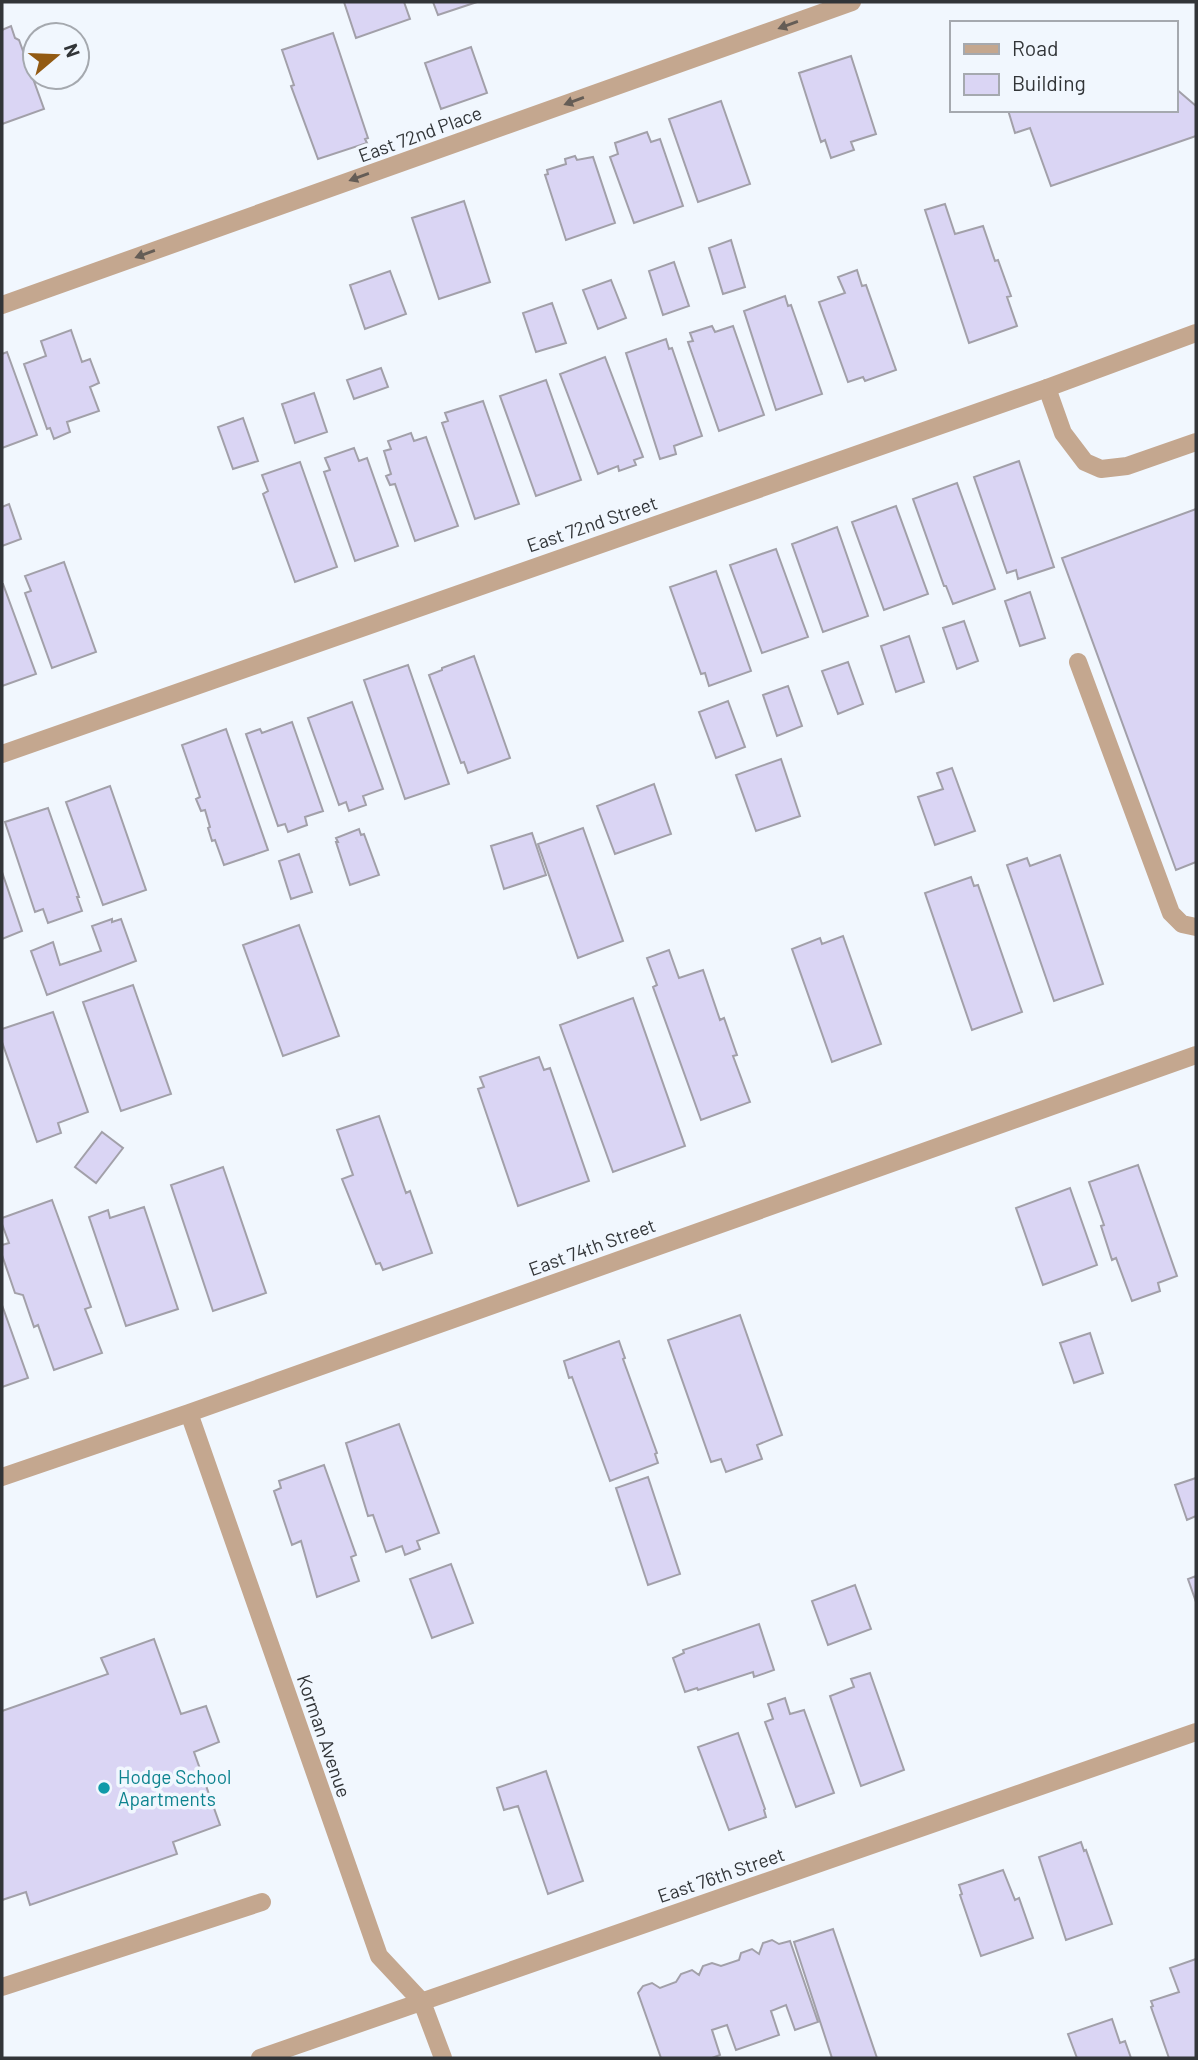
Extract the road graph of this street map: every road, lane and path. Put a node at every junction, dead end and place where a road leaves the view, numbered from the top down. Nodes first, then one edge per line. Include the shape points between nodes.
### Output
1 (852, 2) edge
2 (2, 305) edge
3 (1196, 333) edge
4 (1047, 388) junction
5 (1196, 442) edge
6 (1079, 662) dead end
7 (2, 754) edge
8 (1196, 927) edge
9 (1196, 1055) edge
10 (189, 1413) junction
11 (2, 1477) edge
12 (1196, 1732) edge
13 (262, 1902) dead end
14 (2, 1987) edge
15 (422, 2001) junction
16 (260, 2058) edge
17 (443, 2058) edge

1 -> 2 street, East 72nd Place
3 - 4 street, East 72nd Street
4 - 5 street via 1063,433 1085,461 1101,469 1127,466
4 - 7 street, East 72nd Street
6 - 8 street via 1171,913 1182,924
9 - 10 street, East 74th Street
10 - 11 street, East 74th Street
10 - 15 street, Korman Avenue via 379,1956
12 - 15 street, East 76th Street
13 - 14 street
15 - 16 street, East 76th Street
15 - 17 street, Korman Avenue

